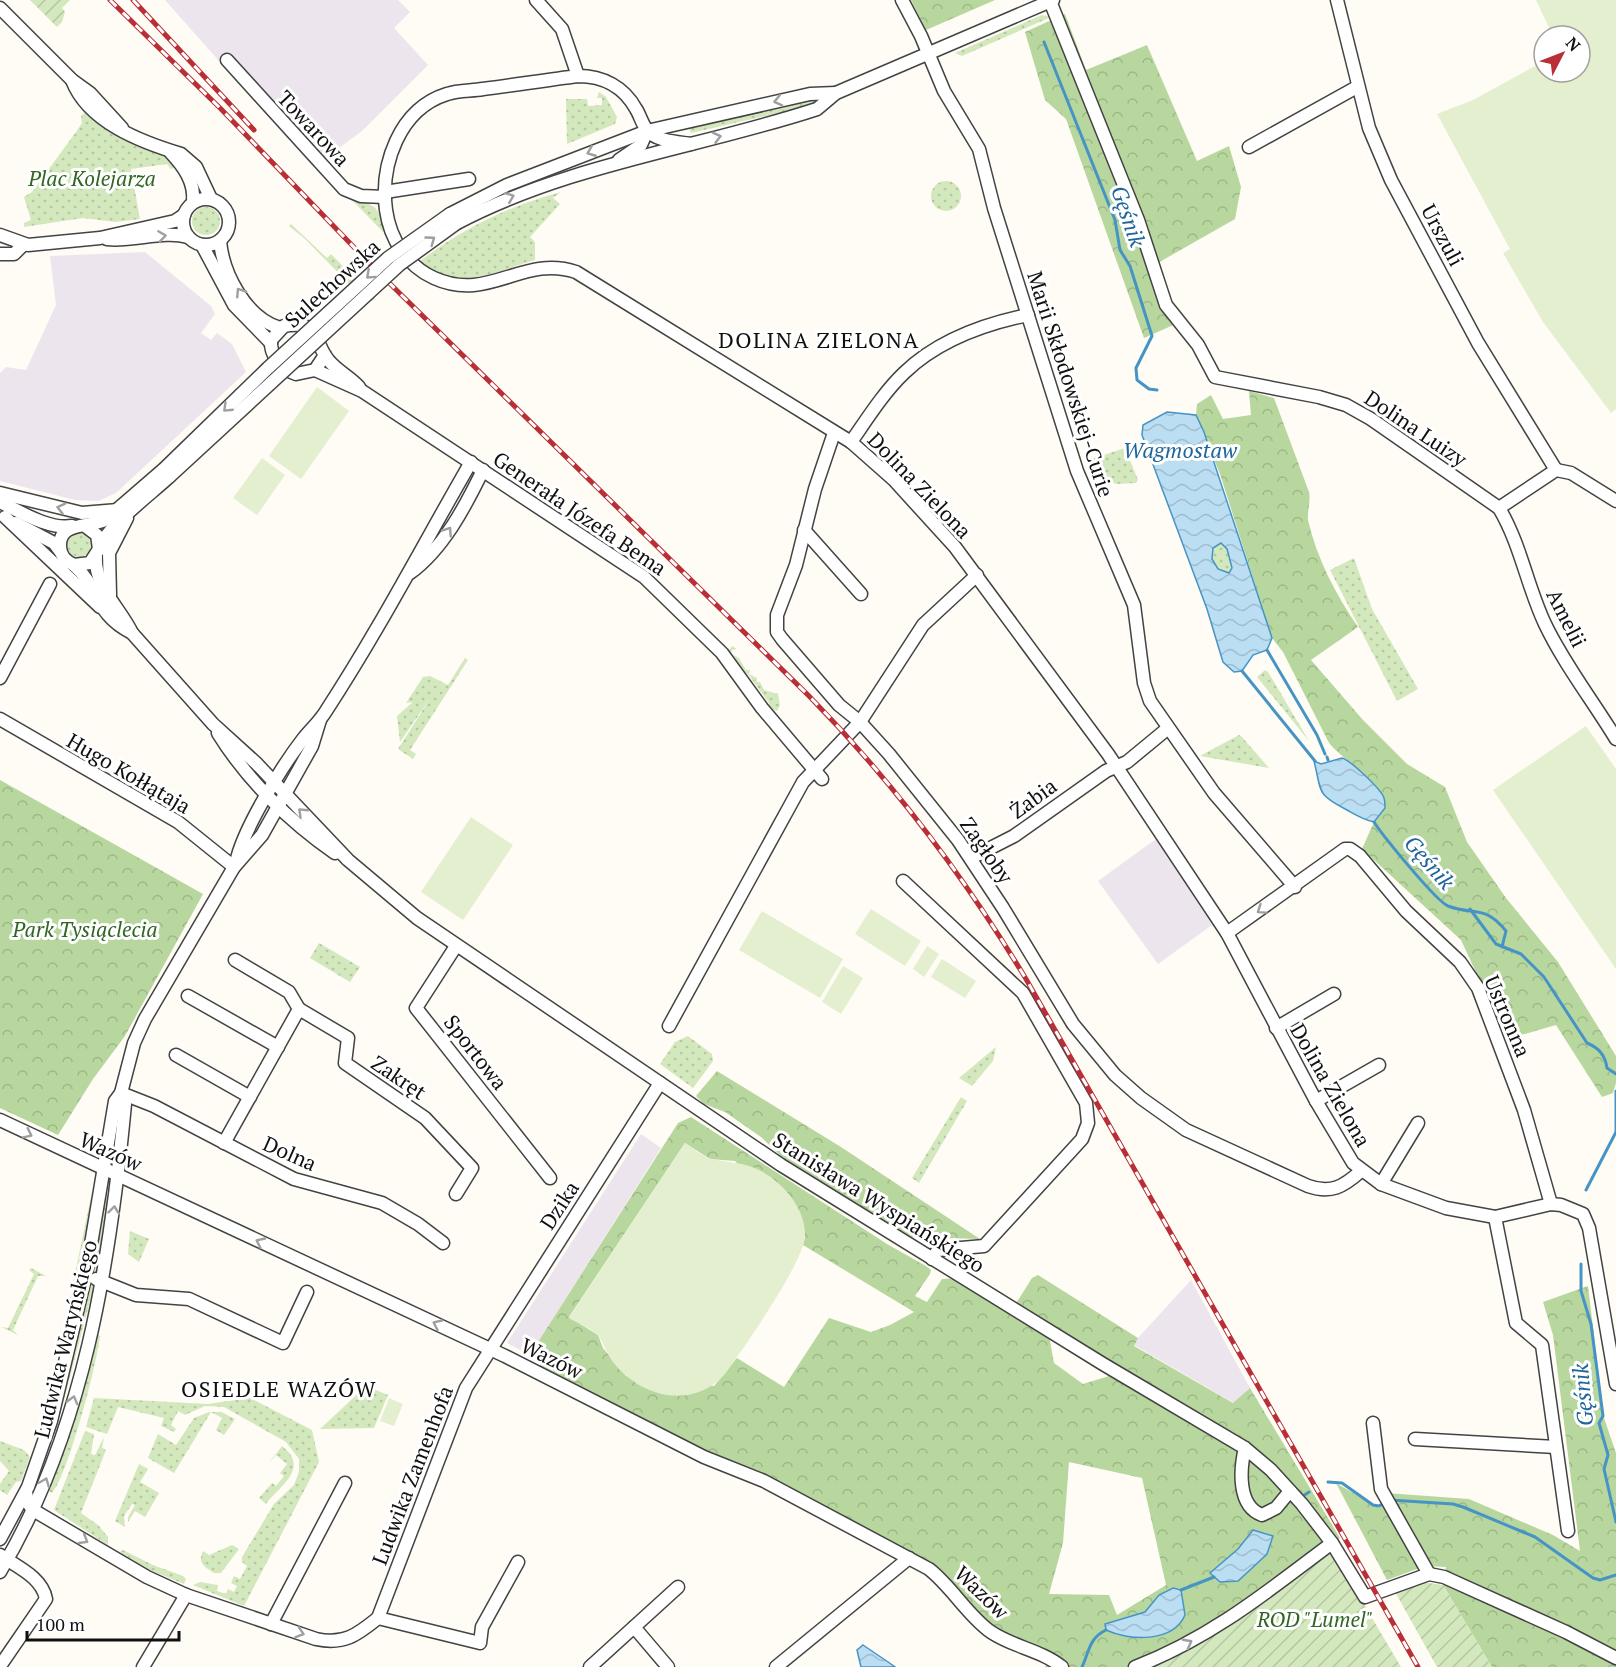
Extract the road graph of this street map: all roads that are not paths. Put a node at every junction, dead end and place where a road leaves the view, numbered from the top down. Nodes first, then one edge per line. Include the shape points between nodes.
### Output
1 (536, 0) edge
2 (902, 0) edge
3 (1051, 0) edge
4 (1337, 0) edge
5 (0, 8) edge
6 (928, 54) junction
7 (227, 60) dead end
8 (578, 76) junction
9 (1358, 87) junction
10 (836, 93) junction
11 (647, 131) junction
12 (691, 144) junction
13 (1249, 147) dead end
14 (168, 150) junction
15 (608, 167) junction
16 (470, 179) dead end
17 (385, 195) junction
18 (211, 199) junction
19 (193, 202) junction
20 (184, 215) junction
21 (454, 218) junction
22 (0, 235) edge
23 (188, 237) junction
24 (100, 238) junction
25 (0, 240) edge
26 (220, 241) junction
27 (202, 245) junction
28 (20, 246) junction
29 (0, 247) edge
30 (0, 254) edge
31 (1028, 315) junction
32 (280, 328) junction
33 (271, 343) junction
34 (325, 356) junction
35 (315, 370) junction
36 (362, 391) junction
37 (834, 434) junction
38 (851, 442) junction
39 (471, 462) junction
40 (483, 470) junction
41 (1556, 470) junction
42 (0, 493) edge
43 (1616, 501) edge
44 (0, 502) edge
45 (1499, 508) junction
46 (124, 512) junction
47 (2, 515) edge
48 (79, 526) junction
49 (804, 530) junction
50 (60, 551) junction
51 (98, 553) junction
52 (74, 565) junction
53 (409, 573) junction
54 (977, 575) junction
55 (50, 584) dead end
56 (861, 594) dead end
57 (110, 598) junction
58 (100, 607) junction
59 (132, 633) junction
60 (0, 678) edge
61 (0, 720) edge
62 (320, 720) junction
63 (860, 722) junction
64 (1611, 723) edge
65 (1167, 729) junction
66 (1616, 738) edge
67 (1116, 767) junction
68 (814, 768) junction
69 (822, 779) dead end
70 (271, 790) junction
71 (281, 800) junction
72 (971, 858) junction
73 (235, 866) junction
74 (903, 881) dead end
75 (1295, 887) junction
76 (1227, 933) junction
77 (456, 946) junction
78 (235, 960) dead end
79 (1334, 994) dead end
80 (188, 996) dead end
81 (299, 1009) junction
82 (669, 1026) dead end
83 (1276, 1028) junction
84 (278, 1047) junction
85 (176, 1055) dead end
86 (1379, 1065) dead end
87 (660, 1083) junction
88 (121, 1093) junction
89 (250, 1097) junction
90 (1316, 1101) junction
91 (0, 1120) edge
92 (1418, 1123) dead end
93 (224, 1143) junction
94 (104, 1170) junction
95 (1361, 1171) junction
96 (118, 1175) junction
97 (550, 1178) dead end
98 (1381, 1184) junction
99 (456, 1194) dead end
100 (1551, 1204) junction
101 (1495, 1217) junction
102 (443, 1243) dead end
103 (932, 1259) junction
104 (86, 1274) junction
105 (102, 1281) junction
106 (307, 1292) dead end
107 (490, 1349) junction
108 (1616, 1384) edge
109 (1372, 1423) dead end
110 (1415, 1439) dead end
111 (1556, 1447) junction
112 (1245, 1448) junction
113 (345, 1483) dead end
114 (1290, 1491) junction
115 (26, 1492) junction
116 (33, 1510) junction
117 (1568, 1531) dead end
118 (0, 1539) edge
119 (1332, 1542) junction
120 (4, 1557) edge
121 (909, 1558) junction
122 (518, 1562) dead end
123 (0, 1572) edge
124 (1429, 1574) junction
125 (678, 1587) dead end
126 (186, 1595) junction
127 (378, 1618) junction
128 (272, 1624) junction
129 (634, 1627) junction
130 (1616, 1658) edge
131 (0, 1666) edge
132 (143, 1667) edge
133 (590, 1667) edge
134 (668, 1667) edge
135 (776, 1667) edge
136 (1062, 1667) edge
137 (1135, 1667) edge

1 - 8 street via 562,28
2 - 6 street, Marii Skłodowskiej-Curie
3 - 6 street, Sulechowska
3 - 45 street, Dolina Luizy via 1138,220 1166,305 1198,345 1215,377 1346,405
4 - 9 street, Urszuli
5 - 14 street via 110,124
6 - 10 street, Sulechowska
6 - 31 street, Marii Skłodowskiej-Curie via 944,91 979,149
7 - 17 street, Towarowa via 344,189 361,196
8 - 11 street via 596,77 617,87 635,107
8 - 17 street via 448,93 435,99 406,123 396,141
9 - 13 street
9 - 41 street, Urszuli via 1369,128 1391,180 1478,343
10 -> 11 street, Sulechowska via 810,93
12 -> 10 street, Sulechowska via 817,109
11 - 12 street, Sulechowska
11 - 15 street, Sulechowska via 641,145
11 -> 21 street, Sulechowska via 507,185
12 - 15 street, Sulechowska
14 - 18 street via 192,162
14 - 19 street via 188,174
21 -> 15 street, Sulechowska
16 - 17 street, Towarowa
17 - 37 street, Dolina Zielona via 398,245 411,262 432,277 468,287 539,268 576,272
18 - 19 street
18 - 26 street via 221,204 229,217 228,231
19 - 20 street
20 - 23 street via 183,227
20 - 24 street via 175,221
21 - 46 street, Sulechowska, bridge via 388,258 268,368
22 - 28 street
24 -> 23 street
23 - 27 street
24 - 28 street
25 - 28 street
26 - 27 street
32 -> 26 street via 258,317 239,293 225,266
27 - 33 street via 230,298
28 - 29 street
28 - 30 street via 14,254
31 - 38 street via 993,322 967,333 911,367
31 - 65 street, Marii Skłodowskiej-Curie via 1077,471 1134,606 1144,684
32 - 33 street
32 - 34 street via 292,324 308,328 318,337
33 - 35 street via 275,357 287,371 304,374
34 - 35 street
34 - 36 street, Generała Józefa Bema
35 - 36 street, Generała Józefa Bema
36 - 39 street, Generała Józefa Bema
37 - 38 street, Dolina Zielona
37 - 49 street, Zagłoby
38 - 54 street, Dolina Zielona via 894,480
39 - 40 street, Generała Józefa Bema
39 - 53 street
53 -> 40 street via 424,563 445,536
40 - 68 street, Generała Józefa Bema via 628,565 666,596 722,653
41 - 43 street via 1571,473
41 - 45 street
46 -> 42 street via 82,513
44 - 48 street via 61,528
45 - 64 street, Amelii via 1511,529 1546,627
46 - 48 street, Sulechowska via 96,525
46 - 51 street, Sulechowska
46 - 57 street via 109,553
47 - 50 street via 54,543
47 - 58 street
48 - 50 street via 62,536
48 - 51 street via 97,535
49 - 56 street
49 - 63 street, Zagłoby via 777,615 777,632 825,690
50 - 52 street
51 - 52 street via 87,564
51 - 57 street, Stanisława Wyspiańskiego via 98,576
52 - 58 street, Stanisława Wyspiańskiego
53 - 62 street
54 - 63 street via 923,625
54 - 67 street, Dolina Zielona
55 - 60 street
57 - 59 street, Stanisława Wyspiańskiego
58 - 59 street, Stanisława Wyspiańskiego via 116,625
59 - 70 street, Stanisława Wyspiańskiego via 213,724 240,765
61 - 73 street, Hugo Kołłątaja via 178,822
62 - 70 street via 302,740
62 - 71 street via 312,746
63 - 68 street
63 - 72 street, Zagłoby
64 - 66 street, Amelii
65 - 67 street
65 - 75 street, Marii Skłodowskiej-Curie
67 - 72 street, Żabia via 1014,836
67 - 76 street, Dolina Zielona
68 - 69 street, Generała Józefa Bema
68 - 82 street
70 - 71 street, Stanisława Wyspiańskiego
70 - 73 street
71 - 73 street via 262,835
71 - 77 street, Stanisława Wyspiańskiego via 348,860
72 - 95 street, Zagłoby via 1072,1024 1115,1075 1162,1114 1213,1145 1321,1190 1343,1187
73 - 88 street via 145,1019 134,1043
74 - 103 street via 1023,993 1081,1093 1088,1113 1082,1139 984,1246 938,1250
75 -> 76 street
75 - 100 street, Ustronna via 1350,849 1360,855 1406,911 1460,962 1478,988 1524,1110
76 - 83 street, Dolina Zielona
77 - 87 street, Stanisława Wyspiańskiego
77 - 97 street, Sportowa via 416,1008
78 - 81 street via 289,992
79 - 83 street
80 - 84 street
81 - 84 street
81 - 99 street, Zakręt via 348,1038 345,1064 425,1118 472,1167
83 - 90 street, Dolina Zielona
84 - 89 street
85 - 89 street
86 - 90 street
87 - 103 street, Stanisława Wyspiańskiego via 781,1165
87 - 107 street, Dzika
88 - 93 street, Dolna
88 - 94 street, Ludwika Waryńskiego via 114,1101
88 - 96 street, Ludwika Waryńskiego via 125,1104
89 - 93 street
90 - 95 street, Dolina Zielona via 1345,1152
91 -> 94 street, Wazów
92 - 98 street
93 - 102 street, Dolna via 310,1186 382,1203
94 - 96 street, Wazów
94 - 104 street, Ludwika Waryńskiego
95 - 98 street, Dolina Zielona
105 -> 96 street, Ludwika Waryńskiego
107 -> 96 street, Wazów
98 - 101 street, Dolina Zielona via 1446,1208
100 - 101 street
100 - 108 street via 1574,1208 1583,1214 1589,1228
101 - 111 street via 1516,1323 1542,1345
103 - 112 street, Stanisława Wyspiańskiego
104 - 105 street
104 - 115 street, Ludwika Waryńskiego via 42,1451
105 - 106 street via 136,1295 189,1299 283,1343
116 -> 105 street, Ludwika Waryńskiego via 65,1428
107 - 121 street, Wazów via 704,1457 757,1478
107 - 127 street, Ludwika Zamenhofa via 456,1407
109 - 124 street via 1379,1479 1387,1501
110 - 111 street
111 - 117 street
112 - 114 street, Stanisława Wyspiańskiego
112 - 114 street via 1243,1494 1253,1509 1262,1515 1269,1513
113 - 128 street
114 - 119 street, Stanisława Wyspiańskiego
115 - 116 street
115 - 118 street, Ludwika Waryńskiego
116 - 120 street, Ludwika Waryńskiego
116 -> 126 street via 147,1577
119 - 124 street, Stanisława Wyspiańskiego via 1365,1597
137 -> 119 street via 1230,1620
120 - 123 street, Ludwika Waryńskiego
120 - 131 street via 38,1581 46,1599
121 - 135 street
121 - 136 street, Wazów via 944,1581 983,1626 1044,1654
122 - 127 street via 482,1627 480,1643
124 - 130 street via 1536,1618
125 - 129 street
126 - 128 street
126 - 132 street
128 -> 127 street via 331,1642 355,1637
129 - 133 street
129 - 134 street

